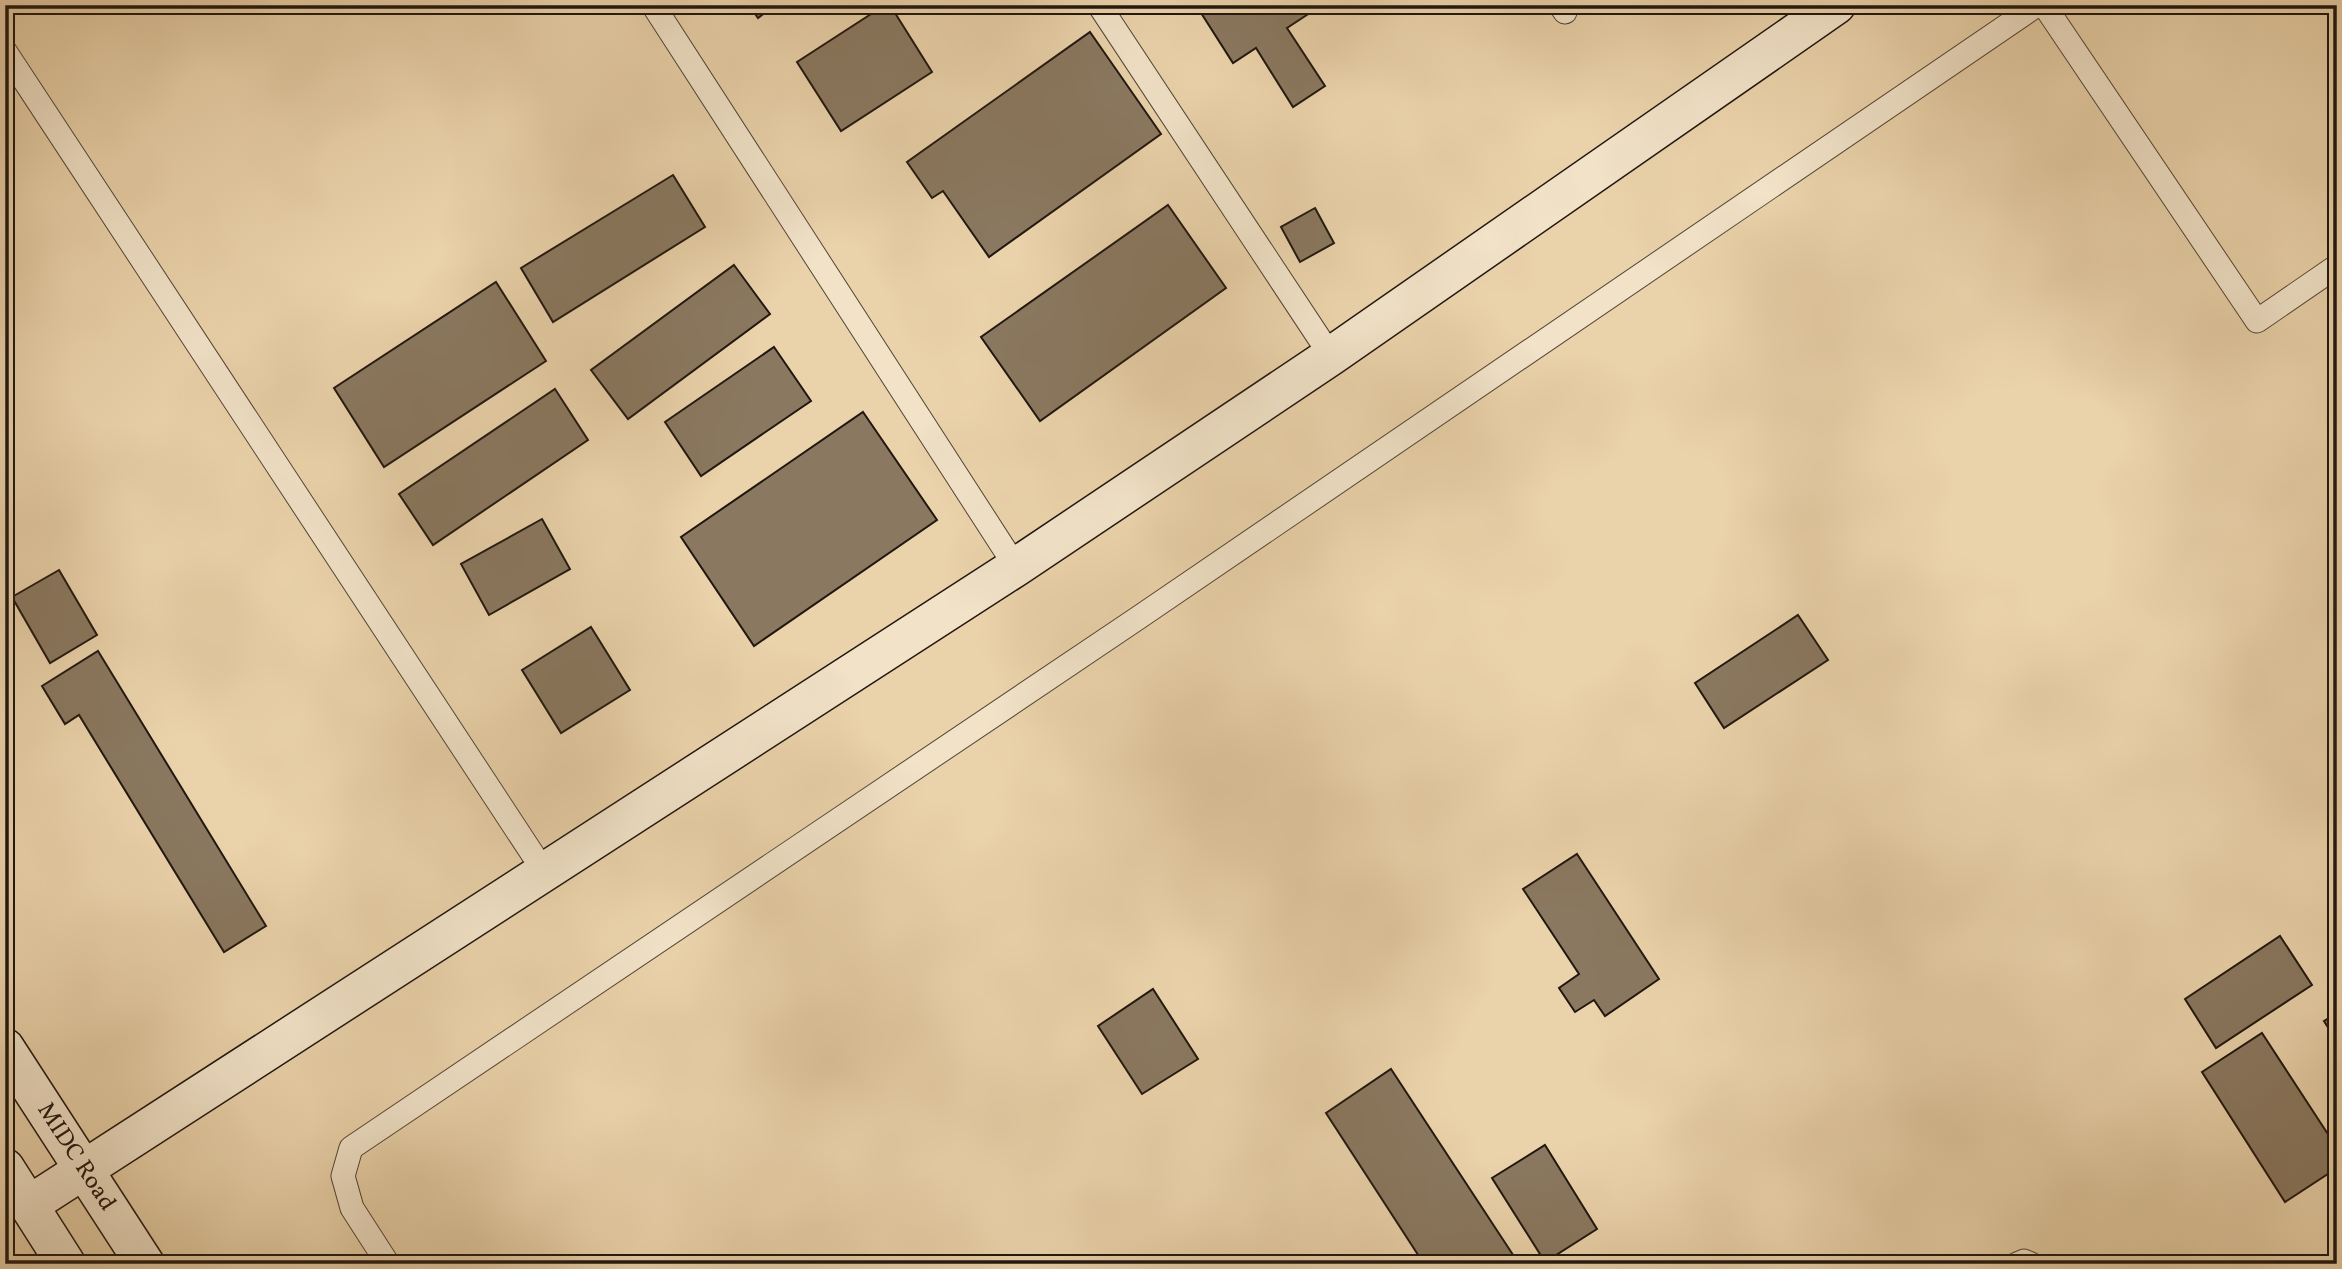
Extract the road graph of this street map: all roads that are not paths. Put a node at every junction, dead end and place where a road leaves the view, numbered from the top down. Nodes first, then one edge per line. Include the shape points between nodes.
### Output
1 (653, 5) edge
2 (1099, 5) edge
3 (1836, 5) edge
4 (2037, 5) edge
5 (2044, 5) edge
6 (5, 51) edge
7 (2337, 266) edge
8 (1331, 356) junction
9 (1016, 567) junction
10 (545, 873) junction
11 (5, 1048) edge
12 (5, 1168) edge
13 (84, 1169) junction
14 (29, 1205) junction
15 (66, 1264) edge
16 (145, 1264) edge
17 (388, 1264) edge
18 (2017, 1264) edge
19 (2031, 1264) edge

1 - 9 lane
2 - 8 lane
3 - 8 main road
4 - 17 lane via 351,1148 343,1176 352,1208
5 - 7 lane via 2257,321
6 - 10 lane
8 - 9 main road
9 - 10 main road
10 - 13 main road
11 - 13 main road, MIDC Road
12 - 14 main road
13 - 14 main road
13 - 16 main road, MIDC Road
14 - 15 main road
18 - 19 lane

